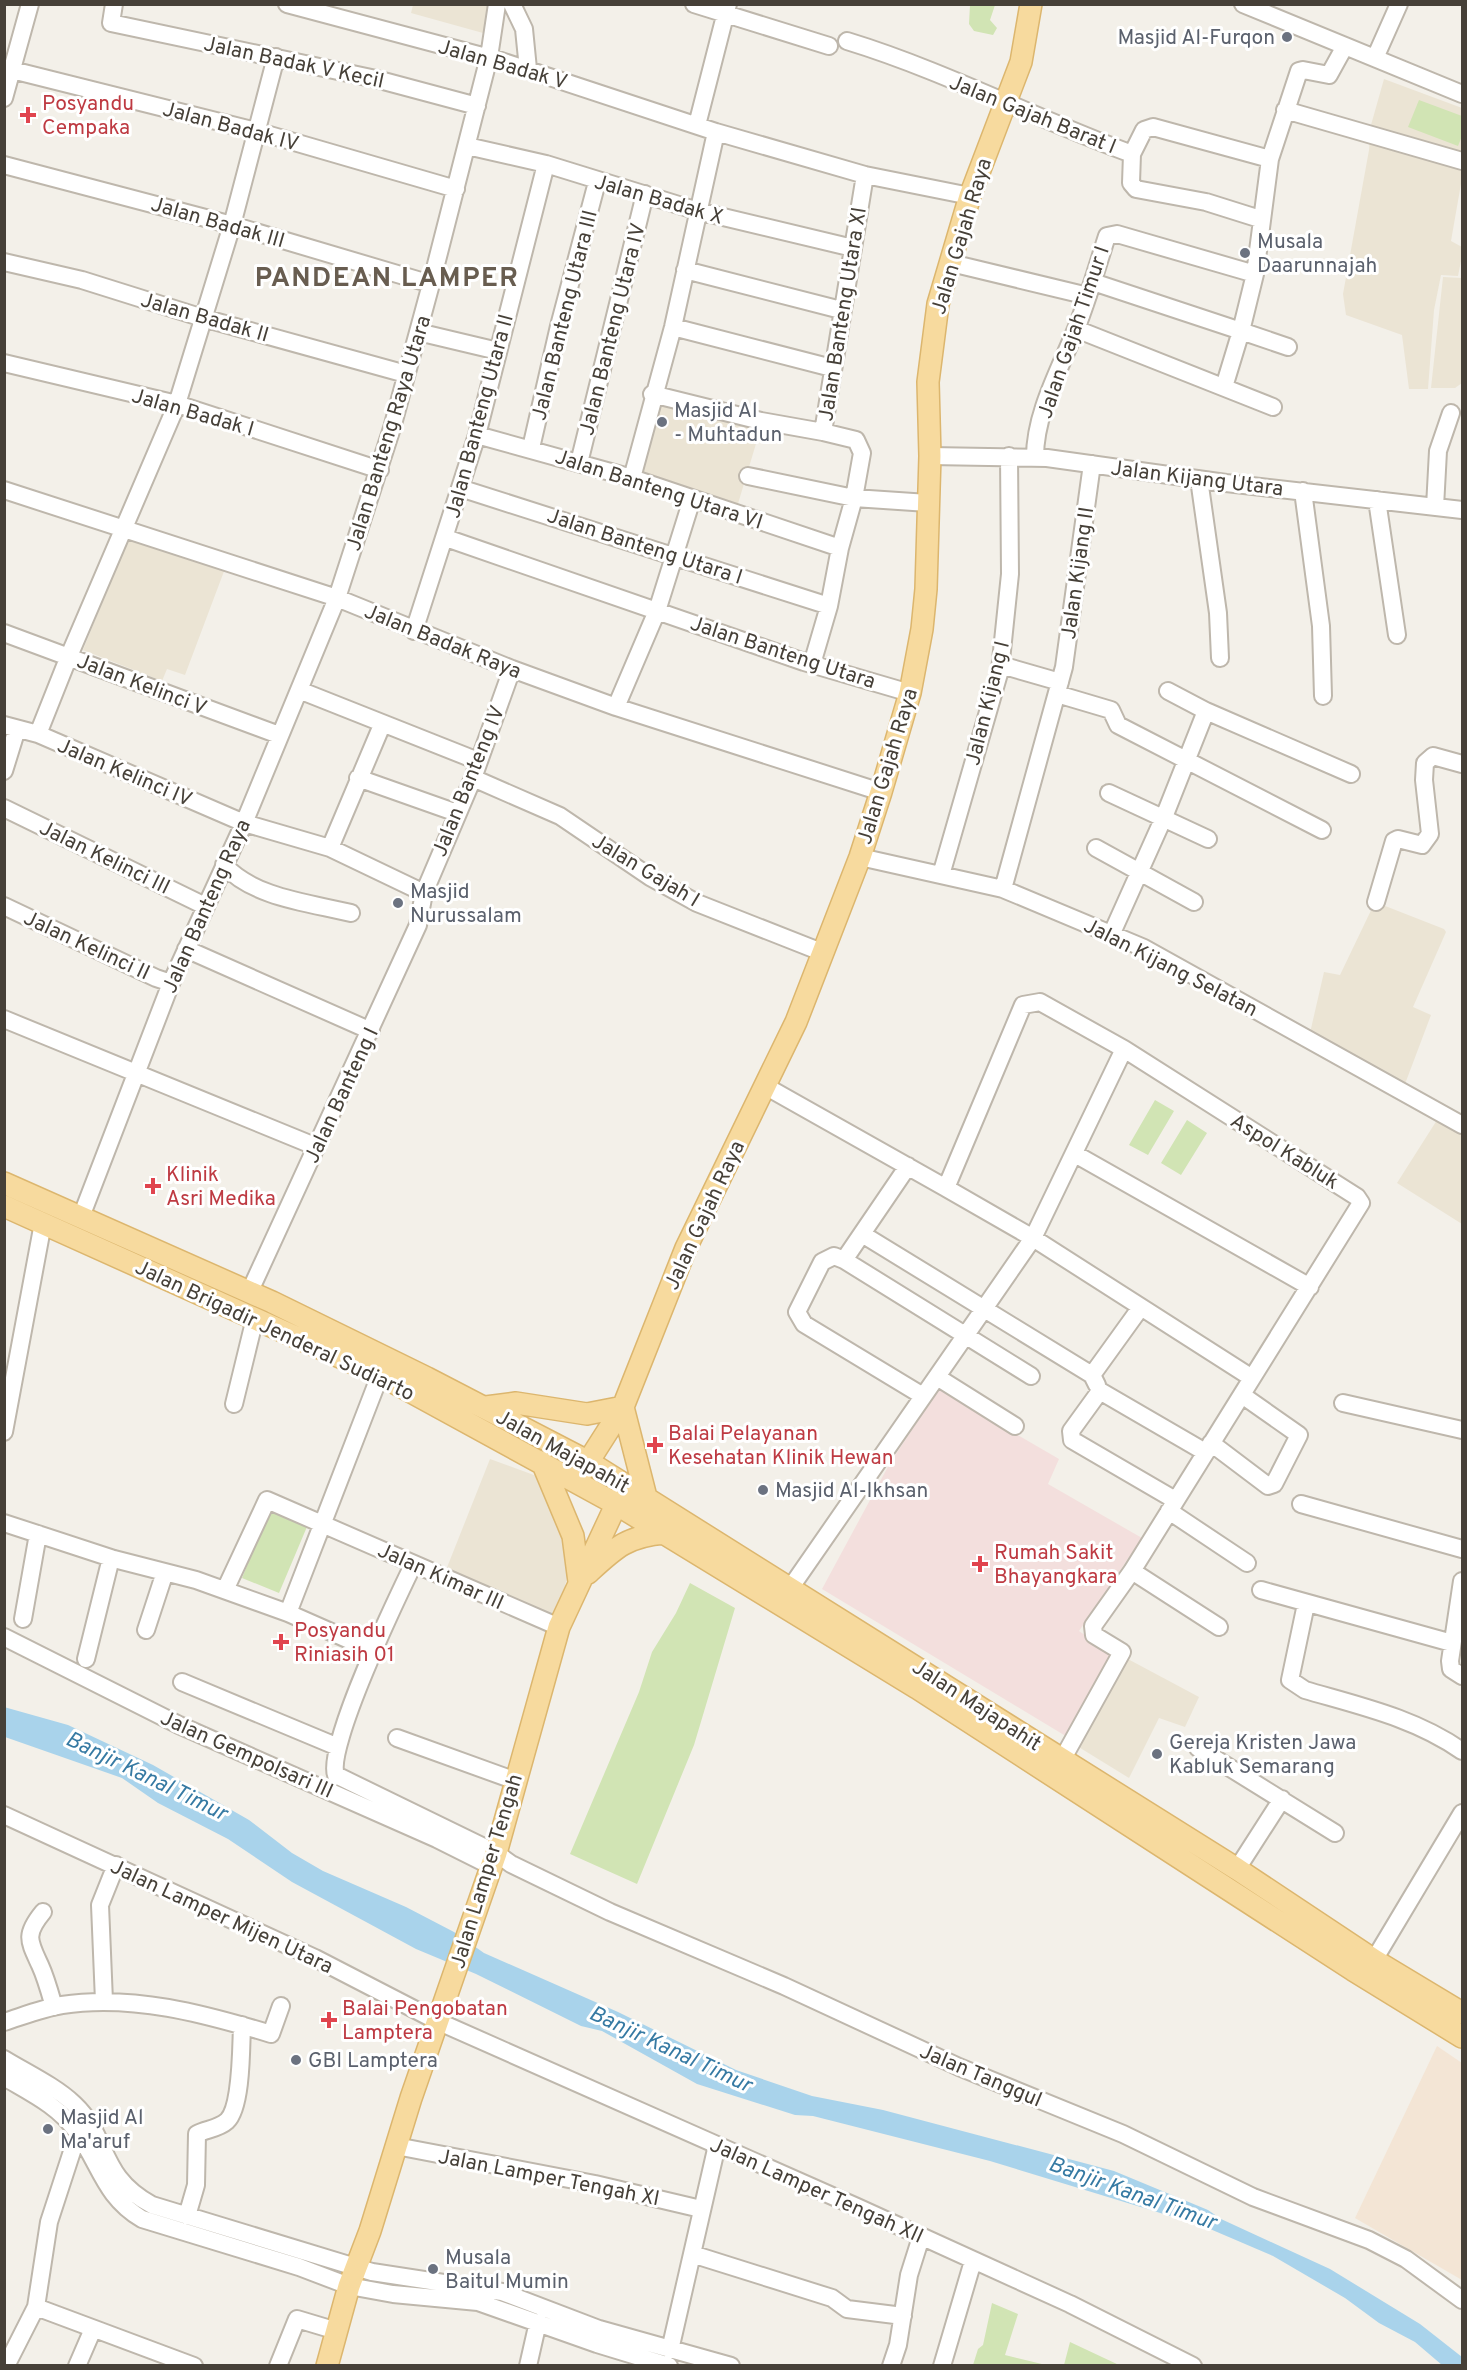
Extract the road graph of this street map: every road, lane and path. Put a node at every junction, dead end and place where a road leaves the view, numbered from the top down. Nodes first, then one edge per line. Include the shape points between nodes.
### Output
1 (30, 4) edge
2 (114, 4) edge
3 (497, 4) edge
4 (512, 4) edge
5 (694, 4) edge
6 (1031, 4) edge
7 (1243, 4) edge
8 (1399, 4) edge
9 (289, 5) edge
10 (727, 9) edge
11 (847, 41) dead end
12 (829, 46) dead end
13 (1345, 46) junction
14 (276, 57) junction
15 (489, 57) junction
16 (1375, 58) junction
17 (8, 69) edge
18 (528, 69) junction
19 (1462, 94) edge
20 (4, 98) edge
21 (1007, 101) junction
22 (477, 106) junction
23 (1285, 111) junction
24 (697, 125) junction
25 (256, 131) junction
26 (716, 132) junction
27 (467, 146) junction
28 (1132, 154) junction
29 (1270, 159) junction
30 (1462, 160) edge
31 (546, 164) junction
32 (4, 165) edge
33 (865, 175) junction
34 (597, 182) junction
35 (456, 189) junction
36 (645, 194) junction
37 (970, 196) junction
38 (698, 211) junction
39 (1260, 219) junction
40 (232, 225) junction
41 (852, 248) junction
42 (4, 262) edge
43 (951, 263) junction
44 (685, 270) junction
45 (1255, 274) junction
46 (431, 284) junction
47 (1090, 289) junction
48 (841, 310) junction
49 (203, 318) junction
50 (673, 327) junction
51 (1076, 329) junction
52 (1241, 331) junction
53 (418, 332) junction
54 (1288, 347) dead end
55 (498, 351) junction
56 (4, 363) edge
57 (832, 369) junction
58 (406, 374) junction
59 (1224, 387) junction
60 (652, 394) junction
61 (177, 404) junction
62 (1273, 407) dead end
63 (1451, 413) dead end
64 (823, 432) junction
65 (477, 435) junction
66 (531, 448) junction
67 (930, 456) junction
68 (1009, 456) junction
69 (1035, 457) junction
70 (579, 463) junction
71 (1092, 464) junction
72 (380, 470) junction
73 (748, 476) dead end
74 (632, 478) junction
75 (1199, 479) junction
76 (460, 488) junction
77 (4, 490) edge
78 (1303, 491) junction
79 (854, 498) junction
80 (692, 499) junction
81 (1377, 500) junction
82 (928, 503) junction
83 (1435, 507) junction
84 (1462, 510) edge
85 (124, 527) junction
86 (446, 538) junction
87 (840, 548) junction
88 (675, 555) junction
89 (337, 598) junction
90 (829, 606) junction
91 (657, 611) junction
92 (414, 630) junction
93 (4, 633) edge
94 (1397, 635) dead end
95 (69, 656) junction
96 (1220, 658) dead end
97 (812, 664) junction
98 (1000, 665) junction
99 (512, 669) junction
100 (1059, 688) junction
101 (299, 690) junction
102 (1167, 691) dead end
103 (910, 693) junction
104 (1323, 696) dead end
105 (616, 707) junction
106 (1206, 711) junction
107 (382, 725) junction
108 (11, 727) edge
109 (38, 734) junction
110 (279, 735) junction
111 (1187, 759) junction
112 (478, 761) junction
113 (1462, 764) edge
114 (4, 771) edge
115 (1351, 774) dead end
116 (358, 778) junction
117 (473, 778) junction
118 (881, 792) junction
119 (1109, 793) dead end
120 (4, 808) edge
121 (457, 813) junction
122 (1164, 817) junction
123 (244, 823) junction
124 (1322, 830) dead end
125 (1208, 839) dead end
126 (330, 848) junction
127 (1096, 849) dead end
128 (860, 857) junction
129 (224, 865) junction
130 (1140, 872) junction
131 (941, 874) junction
132 (1003, 888) junction
133 (423, 893) junction
134 (1194, 902) dead end
135 (1376, 902) dead end
136 (4, 906) edge
137 (205, 906) junction
138 (351, 913) dead end
139 (1112, 933) junction
140 (186, 949) junction
141 (824, 953) junction
142 (171, 983) junction
143 (4, 1019) edge
144 (371, 1031) junction
145 (1124, 1049) junction
146 (135, 1071) junction
147 (765, 1086) junction
148 (1462, 1125) edge
149 (317, 1148) junction
150 (1075, 1154) junction
151 (908, 1166) junction
152 (4, 1184) edge
153 (946, 1188) junction
154 (4, 1206) edge
155 (81, 1217) junction
156 (42, 1223) junction
157 (862, 1234) junction
158 (1033, 1238) junction
159 (844, 1260) junction
160 (1310, 1287) junction
161 (249, 1293) junction
162 (1141, 1306) junction
163 (984, 1308) junction
164 (255, 1318) junction
165 (967, 1335) junction
166 (380, 1375) junction
167 (1092, 1375) junction
168 (1031, 1376) dead end
169 (937, 1377) junction
170 (1252, 1378) junction
171 (1100, 1391) junction
172 (1242, 1395) junction
173 (923, 1396) junction
174 (1343, 1403) dead end
175 (234, 1404) dead end
176 (486, 1407) junction
177 (623, 1407) junction
178 (1016, 1426) dead end
179 (1462, 1430) edge
180 (4, 1432) edge
181 (1208, 1448) junction
182 (587, 1461) junction
183 (542, 1462) junction
184 (576, 1482) junction
185 (626, 1485) junction
186 (646, 1497) junction
187 (616, 1504) junction
188 (1301, 1504) dead end
189 (1172, 1505) junction
190 (4, 1522) edge
191 (324, 1523) junction
192 (665, 1533) junction
193 (38, 1534) junction
194 (1462, 1549) edge
195 (113, 1559) junction
196 (1247, 1563) dead end
197 (413, 1564) junction
198 (1132, 1571) junction
199 (165, 1572) junction
200 (1462, 1581) edge
201 (579, 1582) junction
202 (791, 1587) junction
203 (225, 1590) junction
204 (1261, 1590) dead end
205 (1306, 1604) junction
206 (288, 1613) junction
207 (23, 1619) dead end
208 (559, 1627) junction
209 (1219, 1627) dead end
210 (146, 1630) dead end
211 (4, 1637) edge
212 (1452, 1643) junction
213 (372, 1650) junction
214 (86, 1659) dead end
215 (1462, 1676) edge
216 (919, 1678) junction
217 (182, 1682) dead end
218 (397, 1738) dead end
219 (338, 1747) junction
220 (1198, 1748) dead end
221 (1462, 1751) edge
222 (1062, 1760) junction
223 (516, 1781) junction
224 (1282, 1799) junction
225 (1462, 1813) edge
226 (4, 1815) edge
227 (1335, 1833) dead end
228 (116, 1865) junction
229 (491, 1868) junction
230 (1237, 1869) junction
231 (44, 1912) dead end
232 (1374, 1960) junction
233 (104, 2001) junction
234 (281, 2006) dead end
235 (54, 2007) junction
236 (440, 2013) junction
237 (1462, 2013) edge
238 (4, 2022) edge
239 (242, 2025) junction
240 (1462, 2037) edge
241 (11, 2072) edge
242 (83, 2128) junction
243 (717, 2145) junction
244 (396, 2146) junction
245 (701, 2209) junction
246 (188, 2216) junction
247 (168, 2219) junction
248 (921, 2237) junction
249 (692, 2254) junction
250 (973, 2261) junction
251 (353, 2277) junction
252 (1462, 2300) edge
253 (36, 2307) junction
254 (903, 2316) junction
255 (538, 2322) junction
256 (93, 2329) junction
257 (338, 2331) junction
258 (11, 2338) edge
259 (669, 2358) edge
260 (173, 2362) edge
261 (6, 2366) edge
262 (77, 2366) edge
263 (194, 2366) edge
264 (278, 2366) edge
265 (327, 2366) edge
266 (528, 2366) edge
267 (731, 2366) edge
268 (891, 2366) edge
269 (942, 2366) edge
270 (1194, 2366) edge

1 - 17 street
2 - 14 street, Jalan Badak V Kecil via 111,23
3 - 15 street, Jalan Banteng Raya Utara
4 - 18 street via 524,29
5 - 10 street
6 - 21 main road, Jalan Gajah Raya via 1025,46
7 - 13 street
8 - 16 street
9 - 15 street, Jalan Badak V
10 - 12 street
10 - 24 street
11 - 21 street, Jalan Gajah Barat I
13 - 16 street
13 - 23 street via 1329,75 1299,71
14 - 22 street, Jalan Badak V Kecil
14 - 25 street
15 - 18 street, Jalan Badak V
15 - 22 street, Jalan Banteng Raya Utara
16 - 19 street
17 - 20 street
17 - 25 street, Jalan Badak IV
18 - 24 street, Jalan Badak V
21 - 28 street, Jalan Gajah Barat I
21 - 37 main road, Jalan Gajah Raya
22 - 27 street, Jalan Banteng Raya Utara
23 - 29 street
23 - 30 street
24 - 26 street, Jalan Badak V
25 - 35 street, Jalan Badak IV
25 - 40 street
26 - 33 street, Jalan Badak V
26 - 38 street
27 - 31 street, Jalan Badak X
27 - 35 street, Jalan Banteng Raya Utara
28 - 29 street via 1144,130 1153,127
28 - 39 street, Jalan Gajah Barat I via 1131,183 1136,189 1206,202
29 - 39 street
31 - 34 street, Jalan Badak X
31 - 55 street, Jalan Banteng Utara II
32 - 40 street, Jalan Badak III
33 - 37 street, Jalan Badak V
33 - 41 street, Jalan Banteng Utara XI
34 - 36 street, Jalan Badak X
34 - 66 street, Jalan Banteng Utara III
35 - 46 street, Jalan Banteng Raya Utara
36 - 38 street, Jalan Badak X
36 - 70 street, Jalan Banteng Utara IV
37 - 43 main road, Jalan Gajah Raya
38 - 41 street, Jalan Badak X
38 - 44 street
39 - 45 street
40 - 46 street, Jalan Badak III
40 - 49 street
41 - 48 street, Jalan Banteng Utara XI
42 - 49 street, Jalan Badak II via 82,280
43 - 47 street
43 - 67 main road, Jalan Gajah Raya via 938,304 929,366
44 - 48 street
44 - 50 street
45 - 47 street, Jalan Gajah Timur I via 1111,234 1107,236
45 - 52 street
46 - 53 street, Jalan Banteng Raya Utara
47 - 51 street, Jalan Gajah Timur I
47 - 52 street
48 - 57 street, Jalan Banteng Utara XI
49 - 58 street, Jalan Badak II
49 - 61 street
50 - 57 street
50 - 60 street
51 - 59 street
51 - 69 street, Jalan Gajah Timur I via 1045,408
52 - 54 street
52 - 59 street
53 - 55 street
53 - 58 street, Jalan Banteng Raya Utara
55 - 65 street, Jalan Banteng Utara II
56 - 61 street, Jalan Badak I
57 - 64 street, Jalan Banteng Utara XI
58 - 72 street, Jalan Banteng Raya Utara
59 - 62 street
60 - 64 street
60 - 74 street
61 - 72 street, Jalan Badak I
61 - 85 street
63 - 83 street via 1438,451
64 - 79 street, Jalan Banteng Utara XI via 856,440 860,446
65 - 66 street, Jalan Banteng Utara VI
65 - 76 street, Jalan Banteng Utara II
66 - 70 street, Jalan Banteng Utara VI
67 - 68 street, Jalan Kijang Utara
67 - 82 main road, Jalan Gajah Raya
68 - 69 street, Jalan Kijang Utara
68 - 98 street, Jalan Kijang I via 1010,574
69 - 71 street, Jalan Kijang Utara
70 - 74 street, Jalan Banteng Utara VI
71 - 75 street, Jalan Kijang Utara
71 - 100 street, Jalan Kijang II
72 - 89 street, Jalan Banteng Raya Utara
73 - 79 street
74 - 80 street, Jalan Banteng Utara VI
75 - 78 street, Jalan Kijang Utara
75 - 96 street via 1218,612
76 - 86 street, Jalan Banteng Utara II
76 - 88 street, Jalan Banteng Utara I
77 - 85 street, Jalan Badak Raya
78 - 81 street, Jalan Kijang Utara
78 - 104 street via 1321,626
79 - 82 street
79 - 87 street, Jalan Banteng Utara XI
80 - 87 street, Jalan Banteng Utara VI
80 - 88 street
81 - 83 street, Jalan Kijang Utara
81 - 94 street
82 - 103 main road, Jalan Gajah Raya via 925,599
83 - 84 street, Jalan Kijang Utara
85 - 89 street, Jalan Badak Raya
85 - 95 street
86 - 91 street, Jalan Banteng Utara
86 - 92 street, Jalan Banteng Utara II
87 - 90 street, Jalan Banteng Utara XI
88 - 90 street, Jalan Banteng Utara I
88 - 91 street
89 - 92 street, Jalan Badak Raya
89 - 101 street, Jalan Banteng Raya
90 - 97 street, Jalan Banteng Utara XI
91 - 97 street, Jalan Banteng Utara
91 - 105 street
92 - 99 street, Jalan Badak Raya
93 - 95 street, Jalan Kelinci V
95 - 109 street
95 - 110 street, Jalan Kelinci V
97 - 103 street, Jalan Banteng Utara
98 - 100 street
98 - 131 street, Jalan Kijang I
99 - 105 street, Jalan Badak Raya
99 - 112 street, Jalan Banteng IV
100 - 111 street via 1111,710 1118,725
100 - 132 street, Jalan Kijang II
101 - 107 street
101 - 110 street, Jalan Banteng Raya
102 - 106 street
103 - 118 main road, Jalan Gajah Raya
105 - 118 street, Jalan Badak Raya
106 - 111 street
106 - 115 street
107 - 112 street
107 - 116 street
108 - 109 street, Jalan Kelinci IV
108 - 114 street
109 - 123 street, Jalan Kelinci IV
110 - 123 street, Jalan Banteng Raya
111 - 122 street
111 - 124 street
112 - 117 street, Jalan Banteng IV
113 - 135 street via 1433,756 1425,763 1431,831 1422,845 1394,841
116 - 121 street
116 - 126 street
117 - 121 street, Jalan Banteng IV
117 - 141 street, Jalan Gajah I via 560,816 650,877 697,903
118 - 128 main road, Jalan Gajah Raya
119 - 122 street
120 - 137 street, Jalan Kelinci III
121 - 133 street, Jalan Banteng IV
122 - 125 street
122 - 130 street
123 - 126 street, Jalan Kelinci IV
123 - 129 street, Jalan Banteng Raya
126 - 133 street, Jalan Kelinci IV
127 - 130 street
128 - 131 street, Jalan Kijang Selatan
128 - 141 main road, Jalan Gajah Raya
129 - 137 street, Jalan Banteng Raya
129 - 138 street via 251,884 283,897
130 - 134 street
130 - 139 street
131 - 132 street, Jalan Kijang Selatan
132 - 139 street, Jalan Kijang Selatan
133 - 144 street, Jalan Banteng I via 418,926
136 - 142 street, Jalan Kelinci II
137 - 140 street, Jalan Banteng Raya
139 - 148 street, Jalan Kijang Selatan
140 - 142 street, Jalan Banteng Raya
140 - 144 street
141 - 147 main road, Jalan Gajah Raya
142 - 146 street, Jalan Banteng Raya
143 - 146 street
144 - 149 street, Jalan Banteng I
145 - 150 street
145 - 153 street, Aspol Kabluk via 1040,1002 1023,1005
145 - 160 street, Aspol Kabluk via 1357,1197 1361,1203
146 - 149 street
146 - 155 street, Jalan Banteng Raya
147 - 151 street
147 - 177 main road, Jalan Gajah Raya via 686,1248
149 - 161 street, Jalan Banteng I
150 - 158 street
150 - 160 street
151 - 153 street
151 - 157 street
152 - 155 main road, Jalan Brigadir Jenderal Sudiarto
153 - 158 street
154 - 156 main road, Jalan Brigadir Jenderal Sudiarto
155 - 161 main road, Jalan Brigadir Jenderal Sudiarto
156 - 164 main road, Jalan Brigadir Jenderal Sudiarto
156 - 180 street
157 - 159 street
157 - 163 street
158 - 162 street
158 - 163 street
159 - 165 street
159 - 173 street via 834,1256 822,1262 797,1312 800,1318
160 - 170 street, Aspol Kabluk
161 - 176 main road, Jalan Brigadir Jenderal Sudiarto
162 - 167 street
162 - 170 street
163 - 165 street
163 - 167 street
164 - 166 main road, Jalan Brigadir Jenderal Sudiarto
164 - 175 street
165 - 168 street
165 - 169 street
166 - 183 main road, Jalan Brigadir Jenderal Sudiarto
166 - 191 street
167 - 171 street
169 - 173 street
169 - 178 street
170 - 172 street, Aspol Kabluk
171 - 181 street
171 - 189 street via 1070,1436
172 - 181 street, Aspol Kabluk
172 - 181 street via 1299,1435 1274,1484 1269,1486
173 - 202 street
174 - 179 street
176 - 177 main road via 527,1403 587,1414
176 - 182 main road, Jalan Majapahit
177 - 182 main road, Jalan Gajah Raya
177 - 186 main road
181 - 189 street, Aspol Kabluk
182 - 184 main road, Jalan Gajah Raya
182 - 185 main road, Jalan Majapahit
183 - 184 main road, Jalan Majapahit
183 - 201 main road via 573,1536
184 - 187 main road, Jalan Majapahit
185 - 186 main road, Jalan Majapahit
185 - 187 main road, Jalan Lamper Tengah
186 - 202 main road, Jalan Majapahit
187 - 192 main road, Jalan Majapahit
187 - 201 main road, Jalan Lamper Tengah
188 - 194 street
189 - 196 street
189 - 198 street, Aspol Kabluk
190 - 193 street
191 - 197 street, Jalan Kimar III
191 - 203 street, Jalan Kimar III via 267,1500
191 - 206 street
192 - 201 main road via 641,1535 618,1545
192 - 216 main road, Jalan Majapahit
193 - 195 street
193 - 207 street
195 - 199 street
195 - 214 street
197 - 208 street, Jalan Kimar III
197 - 213 street
198 - 209 street
198 - 222 street, Aspol Kabluk via 1092,1632 1122,1652
199 - 203 street
199 - 210 street
200 - 212 street
201 - 208 main road, Jalan Lamper Tengah
202 - 216 main road, Jalan Majapahit
203 - 206 street
204 - 205 street
205 - 212 street
205 - 221 street via 1290,1680 1293,1684 1402,1718 1441,1736
206 - 213 street
208 - 223 main road, Jalan Lamper Tengah
211 - 229 street, Jalan Gempolsari III via 179,1725 436,1839
212 - 215 street via 1451,1669
213 - 219 street
216 - 222 main road, Jalan Majapahit
216 - 240 main road, Jalan Majapahit via 1344,1965
217 - 219 street
218 - 223 street
219 - 229 street via 336,1775
220 - 224 street
222 - 230 main road, Jalan Majapahit
223 - 229 main road, Jalan Lamper Tengah
224 - 227 street
224 - 230 street
225 - 232 street
226 - 228 street, Jalan Lamper Mijen Utara
228 - 233 street via 100,1905
228 - 236 street, Jalan Lamper Mijen Utara
229 - 236 main road, Jalan Lamper Tengah
229 - 252 street, Jalan Tanggul via 511,1864 959,2067 1123,2134 1253,2197 1369,2240 1406,2259
230 - 232 main road, Jalan Majapahit
231 - 235 street via 30,1935 30,1947
232 - 237 main road, Jalan Majapahit
233 - 235 street
233 - 239 street via 198,2014
234 - 239 street via 271,2034
235 - 238 street
236 - 243 street, Jalan Lamper Tengah XII
236 - 244 main road, Jalan Lamper Tengah
239 - 246 street via 233,2110 221,2125 197,2134 196,2185
241 - 242 street via 68,2110
242 - 247 street via 113,2195 127,2210
242 - 253 street via 49,2222
243 - 245 street
243 - 248 street, Jalan Lamper Tengah XII
244 - 245 street, Jalan Lamper Tengah XI via 596,2184
244 - 251 main road, Jalan Lamper Tengah
245 - 249 street
246 - 247 street
246 - 251 street via 302,2249
247 - 251 street via 299,2267
248 - 250 street, Jalan Lamper Tengah XII
248 - 254 street
249 - 254 street via 832,2298 847,2309
249 - 259 street
250 - 269 street
250 - 270 street, Jalan Lamper Tengah XII
251 - 255 street via 393,2294 478,2302
251 - 257 main road, Jalan Lamper Tengah
251 - 259 street via 391,2277 502,2292
253 - 256 street
253 - 258 street
254 - 268 street
255 - 259 street via 597,2344
255 - 266 street
256 - 260 street
256 - 262 street
257 - 264 street via 297,2319
257 - 265 main road, Jalan Lamper Tengah
258 - 261 street
259 - 267 street
260 - 263 street

